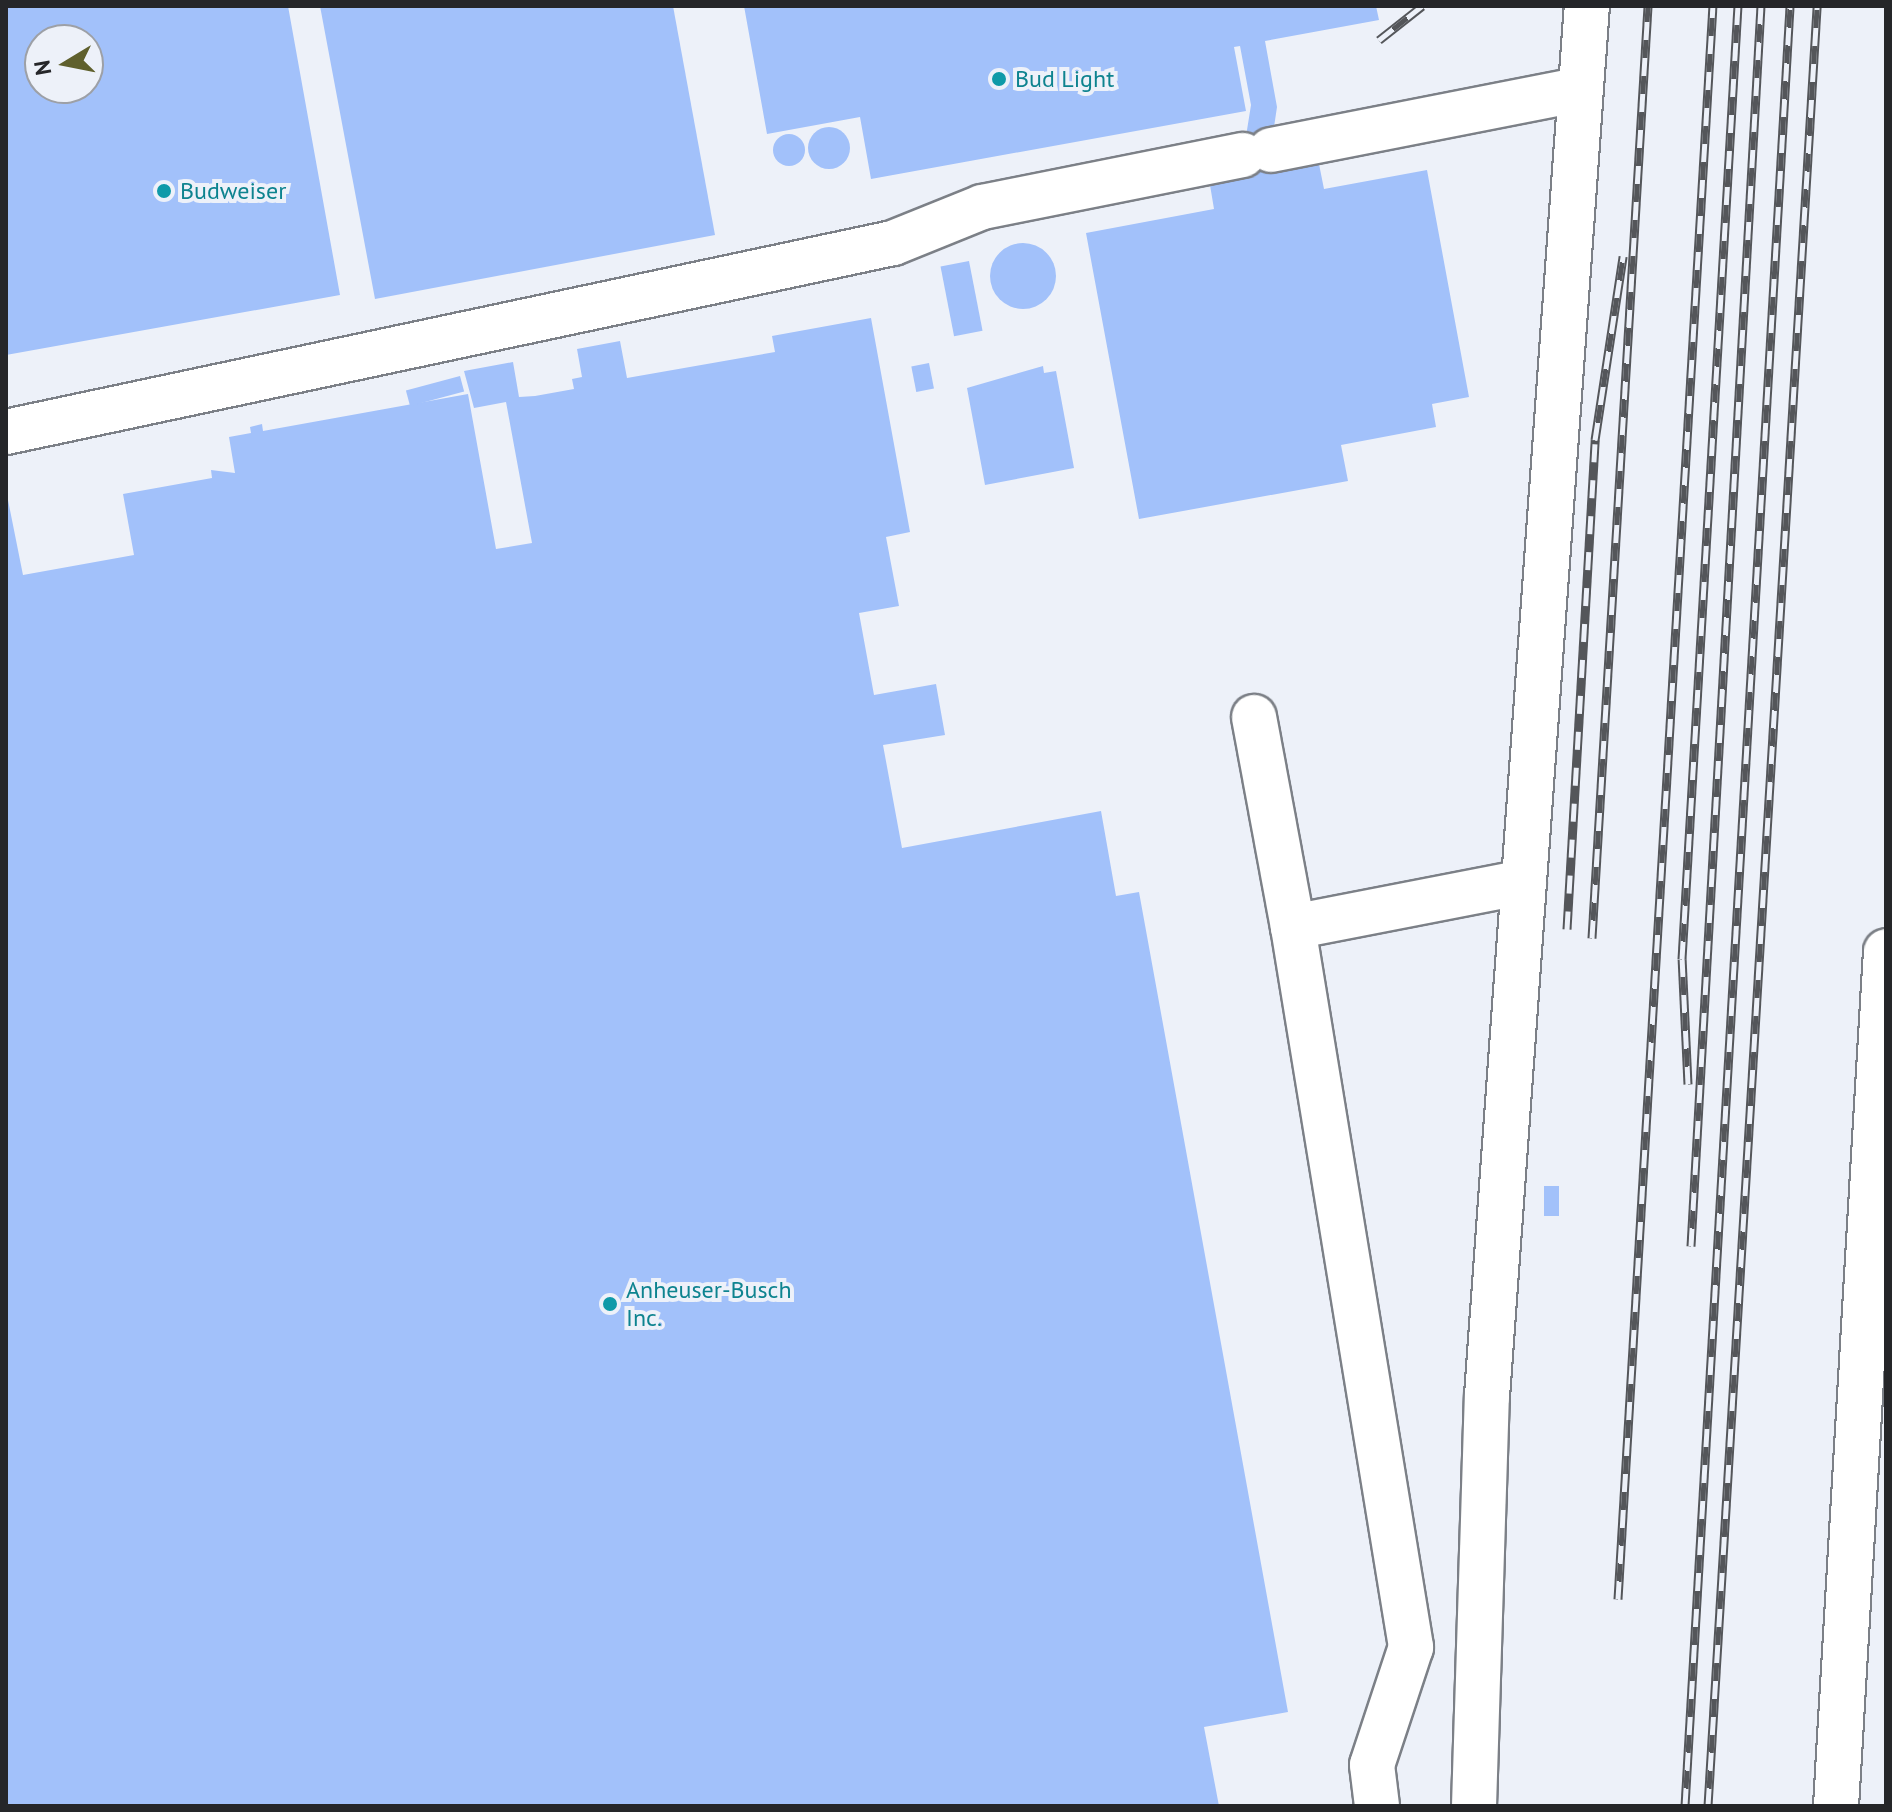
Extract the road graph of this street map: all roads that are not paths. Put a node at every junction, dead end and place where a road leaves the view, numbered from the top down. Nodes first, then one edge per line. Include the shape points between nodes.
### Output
1 (1587, 6) edge
2 (1578, 90) junction
3 (6, 432) edge
4 (1254, 717) dead end
5 (1524, 882) junction
6 (1293, 927) junction
7 (1886, 951) edge
8 (1411, 1647) junction
9 (1479, 1658) junction
10 (1377, 1806) edge
11 (1474, 1806) edge
12 (1836, 1806) edge

1 - 2 lane
2 - 3 lane via 982,207 893,243
2 - 5 lane
4 - 6 lane
5 - 6 lane
5 - 9 lane via 1487,1396
6 - 8 lane
7 - 12 lane
8 - 9 lane
8 - 10 lane via 1372,1765
9 - 11 lane

